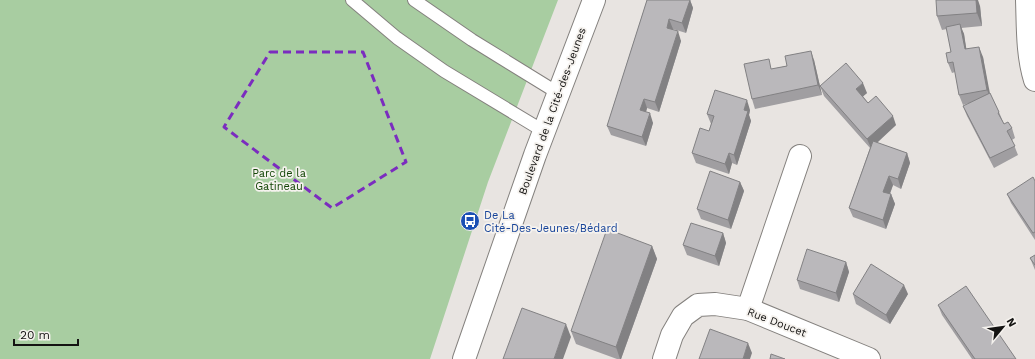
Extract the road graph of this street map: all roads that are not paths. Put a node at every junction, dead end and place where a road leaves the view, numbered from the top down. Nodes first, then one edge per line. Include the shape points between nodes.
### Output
1 (352, 0) edge
2 (414, 0) edge
3 (594, 0) edge
4 (1027, 0) edge
5 (1035, 80) edge
6 (558, 93) junction
7 (544, 132) junction
8 (800, 156) dead end
9 (748, 309) junction
10 (464, 359) edge
11 (664, 359) edge
12 (869, 359) edge

1 - 7 lane via 397,38 444,71
2 - 6 lane via 472,40
3 - 6 street, Boulevard de la Cité-des-Jeunes
4 - 5 street via 1028,40
6 - 7 street, Boulevard de la Cité-des-Jeunes
7 - 10 street, Boulevard de la Cité-des-Jeunes
8 - 9 street
9 - 11 street, Rue Doucet via 715,304 698,305 682,316
9 - 12 street, Rue Doucet

